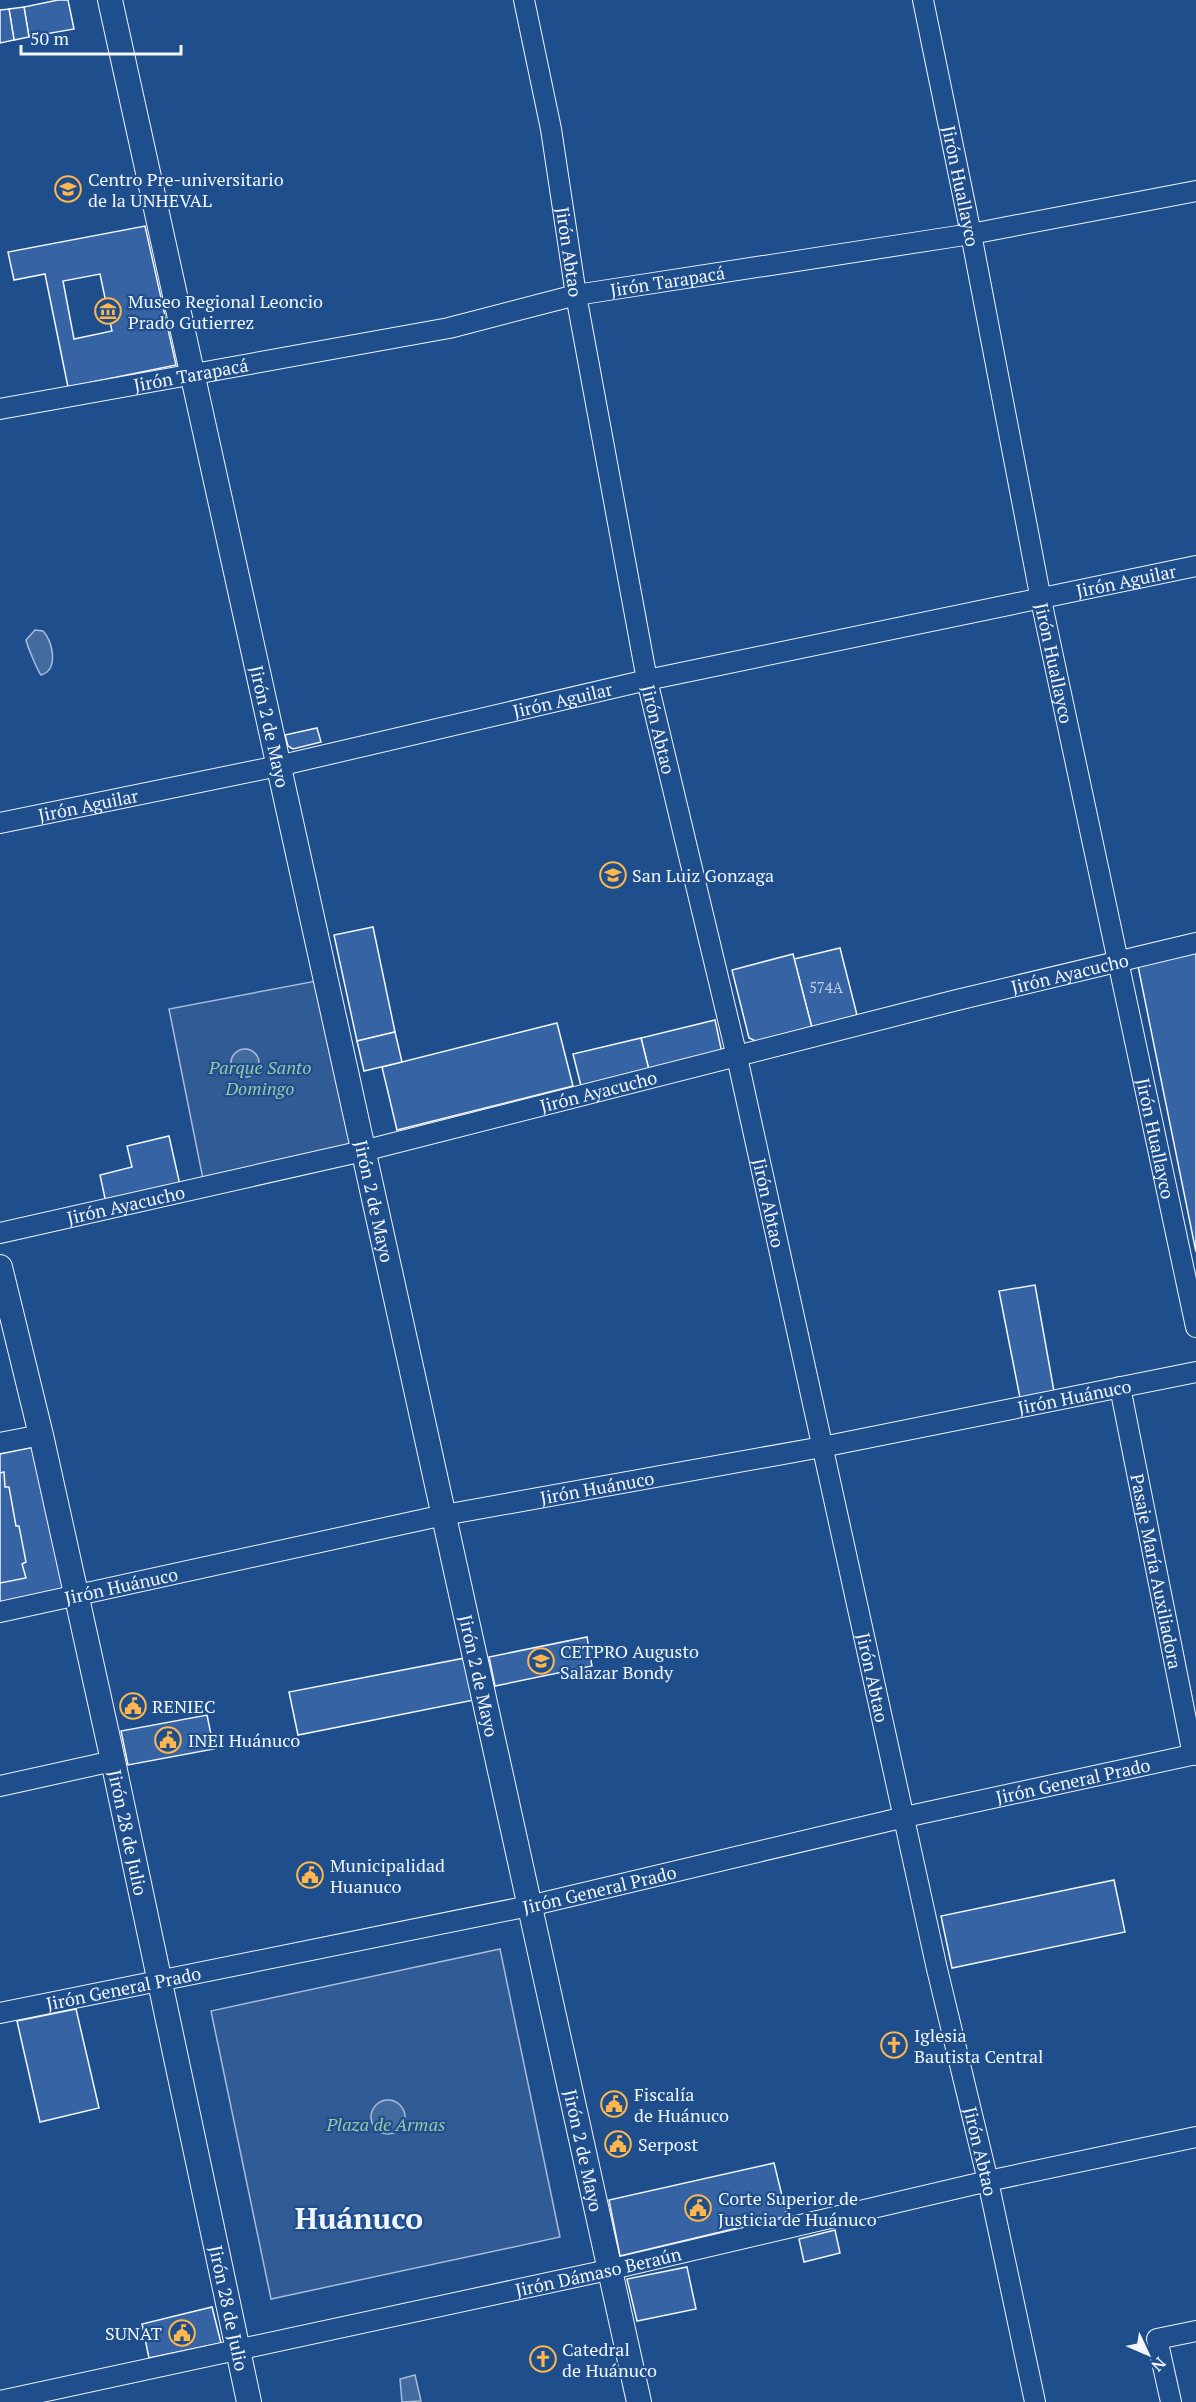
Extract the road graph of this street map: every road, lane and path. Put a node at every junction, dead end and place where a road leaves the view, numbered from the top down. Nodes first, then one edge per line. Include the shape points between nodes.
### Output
1 (110, 0) edge
2 (524, 0) edge
3 (923, 0) edge
4 (1196, 191) edge
5 (972, 234) junction
6 (576, 295) junction
7 (191, 373) junction
8 (0, 409) edge
9 (1196, 566) edge
10 (1041, 600) junction
11 (647, 680) junction
12 (278, 766) junction
13 (0, 823) edge
14 (1196, 943) edge
15 (1119, 963) junction
16 (737, 1057) junction
17 (363, 1151) junction
18 (0, 1233) edge
19 (0, 1267) edge
20 (1196, 1327) edge
21 (1196, 1372) edge
22 (1120, 1388) junction
23 (41, 1435) junction
24 (0, 1443) edge
25 (822, 1448) junction
26 (444, 1515) junction
27 (76, 1596) junction
28 (0, 1612) edge
29 (1195, 1754) edge
30 (113, 1761) junction
31 (0, 1786) edge
32 (905, 1817) junction
33 (529, 1906) junction
34 (158, 1979) junction
35 (0, 2013) edge
36 (1196, 2137) edge
37 (988, 2181) junction
38 (608, 2270) junction
39 (1196, 2331) edge
40 (239, 2348) junction
41 (0, 2401) edge
42 (249, 2402) edge
43 (639, 2402) edge
44 (1035, 2402) edge
45 (1171, 2402) edge

1 - 7 street, Jirón 2 de Mayo
2 - 6 street, Jirón Abtao via 551,129
3 - 5 street, Jirón Huallayco
4 - 5 street, Jirón Tarapacá
5 - 6 street, Jirón Tarapacá
5 - 10 street, Jirón Huallayco
6 - 7 street, Jirón Tarapacá via 449,328
6 - 11 street, Jirón Abtao
7 - 8 street, Jirón Tarapacá
7 - 12 street, Jirón 2 de Mayo
9 - 10 street, Jirón Aguilar
10 - 11 street, Jirón Aguilar
10 - 15 street, Jirón Huallayco
11 - 12 street, Jirón Aguilar
11 - 16 street, Jirón Abtao
12 - 13 street, Jirón Aguilar
12 - 17 street, Jirón 2 de Mayo
14 - 15 street, Jirón Ayacucho
15 - 16 street, Jirón Ayacucho
15 - 20 street, Jirón Huallayco
16 - 17 street, Jirón Ayacucho
16 - 25 street, Jirón Abtao
17 - 18 street, Jirón Ayacucho
17 - 26 street, Jirón 2 de Mayo
19 - 23 street, Jirón 28 de Julio
21 - 22 street, Jirón Huánuco
22 - 25 street, Jirón Huánuco
22 - 29 street, Pasaje María Auxiliadora
23 - 24 street
23 - 27 street, Jirón 28 de Julio
25 - 26 street, Jirón Huánuco
25 - 32 street, Jirón Abtao
26 - 27 street, Jirón Huánuco
26 - 33 street, Jirón 2 de Mayo
27 - 28 street, Jirón Huánuco
27 - 30 street, Jirón 28 de Julio
29 - 32 street, Jirón General Prado
30 - 31 street
30 - 34 street, Jirón 28 de Julio
32 - 33 street, Jirón General Prado
32 - 37 street, Jirón Abtao
33 - 34 street, Jirón General Prado
33 - 38 street, Jirón 2 de Mayo
34 - 35 street, Jirón General Prado
34 - 40 street, Jirón 28 de Julio
36 - 37 street, Jirón Dámaso Beraún
37 - 38 street, Jirón Dámaso Beraún
37 - 44 street, Jirón Abtao
38 - 40 street, Jirón Dámaso Beraún
38 - 43 street, Jirón 2 de Mayo
39 - 45 street via 1157,2339
40 - 41 street, Jirón Dámaso Beraún
40 - 42 street, Jirón 28 de Julio

